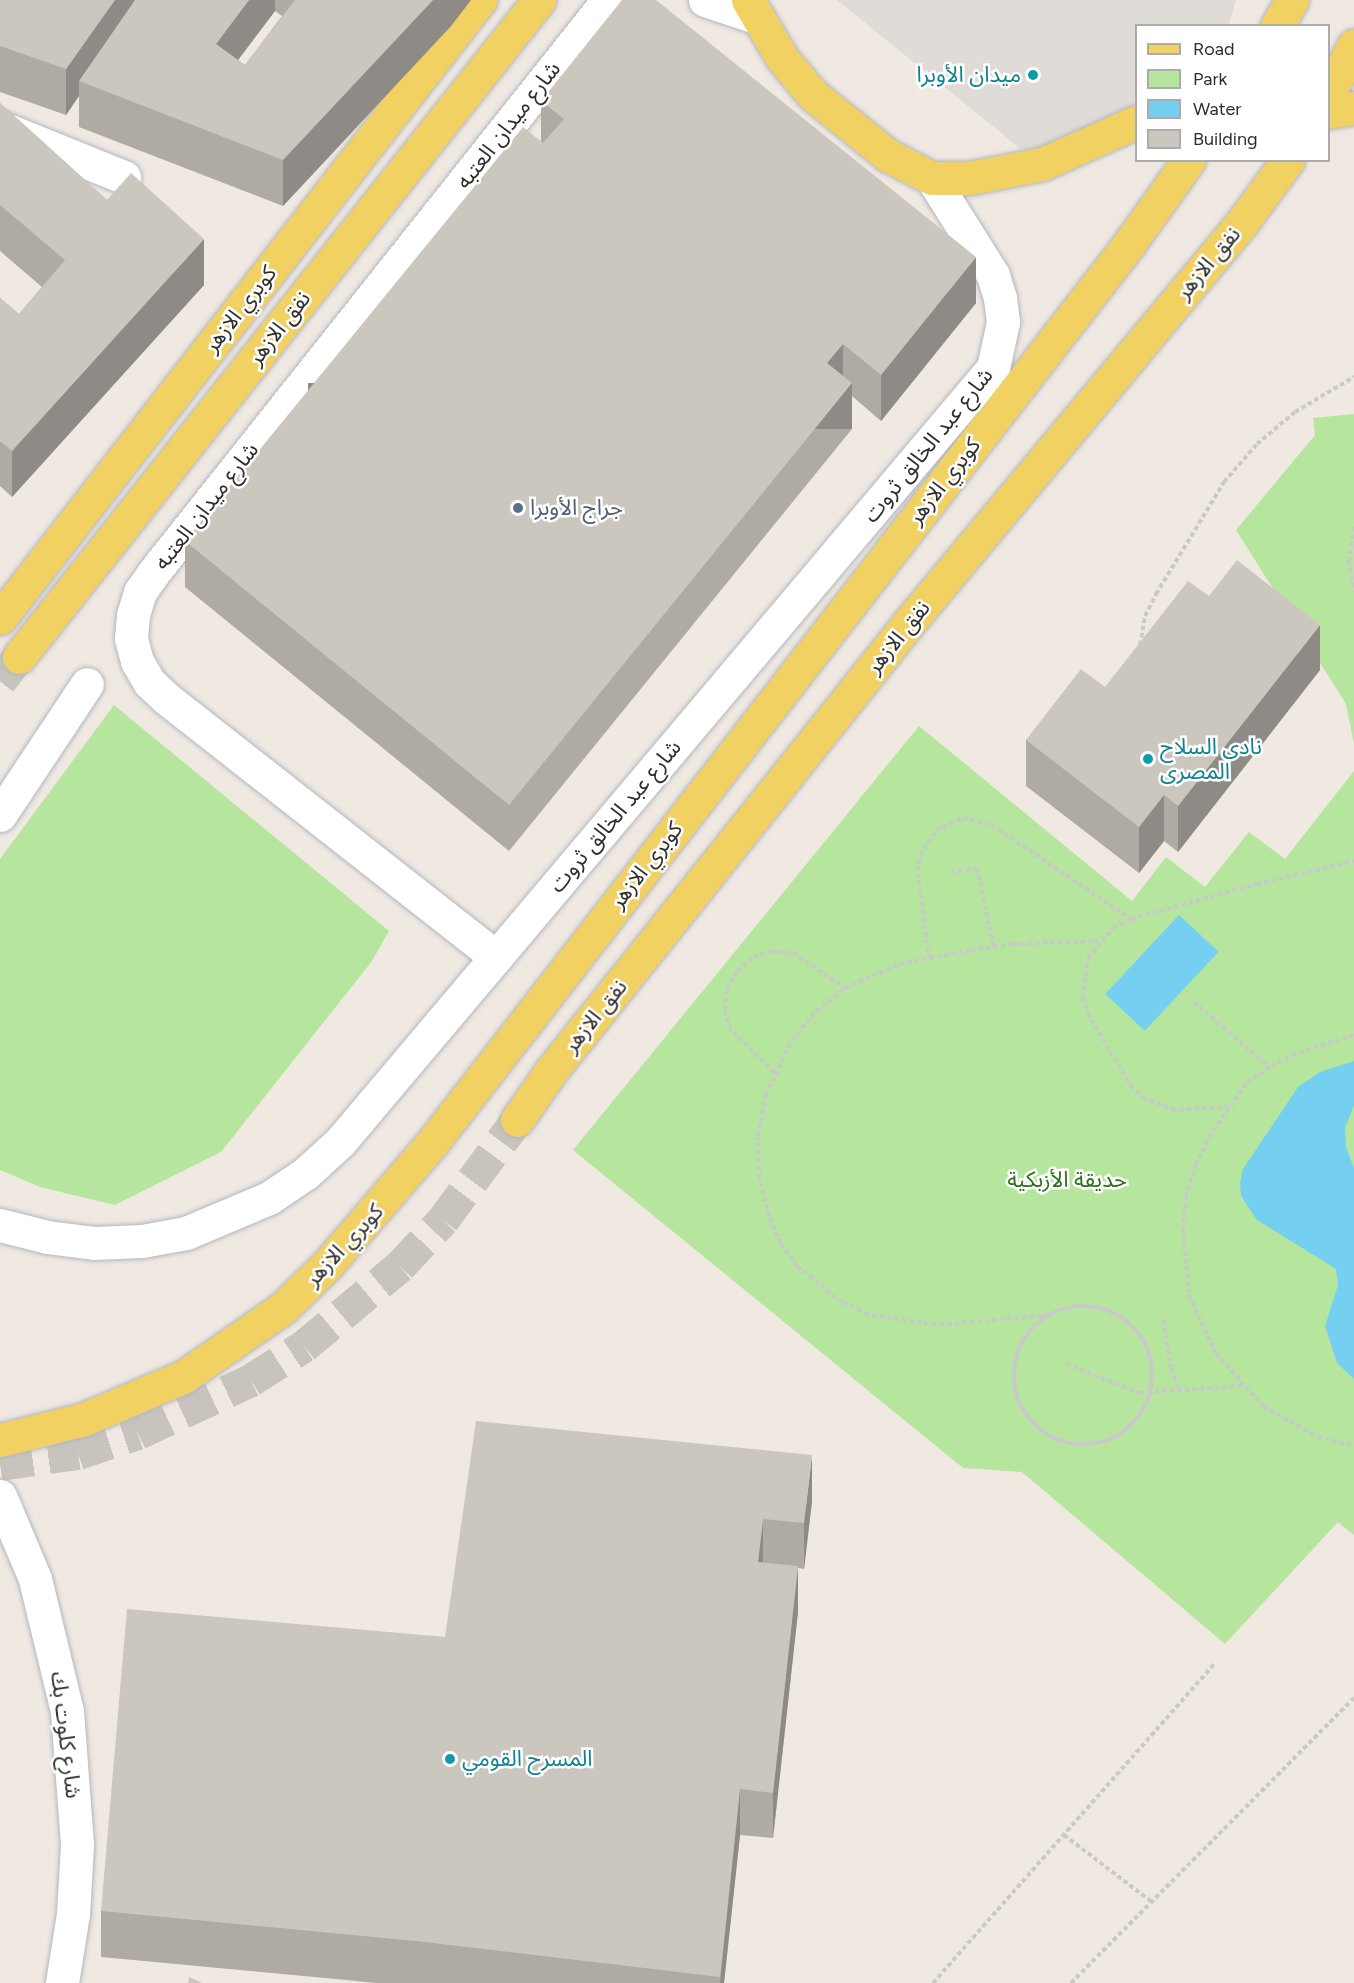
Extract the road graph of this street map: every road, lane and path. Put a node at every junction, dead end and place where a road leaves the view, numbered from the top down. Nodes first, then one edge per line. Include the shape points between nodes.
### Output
1 (480, 0) edge
2 (539, 0) edge
3 (608, 0) edge
4 (705, 0) edge
5 (1292, 0) edge
6 (752, 8) edge
7 (1278, 24) edge
8 (1354, 45) edge
9 (1330, 92) edge
10 (1354, 108) edge
11 (1330, 112) edge
12 (1135, 123) edge
13 (0, 127) edge
14 (1188, 162) edge
15 (1287, 162) edge
16 (124, 177) edge
17 (932, 178) junction
18 (1354, 377) edge
19 (1354, 526) edge
20 (1354, 592) edge
21 (0, 618) edge
22 (1140, 652) edge
23 (19, 657) tunnel mouth
24 (87, 684) dead end
25 (0, 814) edge
26 (1354, 861) edge
27 (951, 873) dead end
28 (1131, 920) junction
29 (1098, 941) junction
30 (994, 947) junction
31 (496, 957) junction
32 (929, 959) junction
33 (845, 988) junction
34 (1194, 1002) dead end
35 (1354, 1035) edge
36 (1269, 1067) junction
37 (774, 1073) junction
38 (1230, 1107) junction
39 (517, 1120) tunnel mouth
40 (0, 1225) edge
41 (1049, 1315) junction
42 (1162, 1320) dead end
43 (1066, 1364) dead end
44 (1241, 1386) junction
45 (1181, 1391) junction
46 (1149, 1394) junction
47 (0, 1440) edge
48 (1354, 1446) edge
49 (0, 1496) edge
50 (1215, 1663) dead end
51 (1354, 1698) edge
52 (1064, 1834) junction
53 (1152, 1902) junction
54 (67, 1982) edge
55 (933, 1983) edge
56 (1071, 1983) edge

1 - 21 main road, كوبري الازهر
2 - 23 main road, نفق الازهر
3 - 31 street, شارع ميدان العتبه via 154,572 140,592 133,615 131,638 137,661 149,682
4 - 6 street
5 - 7 main road
6 - 17 main road via 782,58 813,95 881,150
8 - 9 main road
10 - 11 main road
12 - 17 main road via 1042,164 1006,174
13 - 16 street
14 - 47 main road, كوبري الازهر via 1101,279 386,1200 327,1265 283,1308 235,1345 183,1377 135,1401 84,1419
15 - 39 main road, نفق الازهر via 1241,224 907,625 551,1071
17 - 31 street, شارع عبد الخالق ثروت via 993,275 1003,321 993,368
18 - 22 path via 1295,412 1257,444 1224,482 1145,616
19 - 20 path via 1349,560
24 - 25 street
26 - 28 path
27 - 30 path via 977,868
28 - 29 path
28 - 32 path via 992,825 963,818 936,830 920,855 918,871
29 - 30 path
29 - 38 path via 1088,958 1083,998 1089,1016 1132,1088 1145,1099 1175,1110
30 - 32 path
31 - 40 street, شارع عبد الخالق ثروت via 340,1142 306,1173 269,1198 228,1219 186,1233 142,1241 94,1243
32 - 33 path via 872,974
33 - 37 path via 816,1011 792,1040
33 - 37 path via 793,953 773,951 753,957 737,970 727,989 724,1010 730,1029
34 - 36 path
35 - 36 path
36 - 38 path via 1246,1084
37 - 41 path via 758,1136 759,1177 780,1243 818,1286 868,1314 897,1320 975,1324
38 - 44 path via 1211,1134 1186,1196 1183,1262 1200,1326
41 - 46 path via 1084,1306 1118,1316 1133,1327 1150,1358
41 - 46 path via 1023,1342 1016,1361 1018,1399 1041,1430 1076,1444 1114,1437 1142,1412
42 - 45 path via 1166,1353
43 - 46 path via 1132,1392
44 - 45 path
44 - 48 path via 1291,1424 1318,1437
45 - 46 path
49 - 54 street, شارع كلوت بك via 35,1579 67,1711 76,1845
50 - 52 path
51 - 53 path
52 - 53 path
52 - 55 path
53 - 56 path

